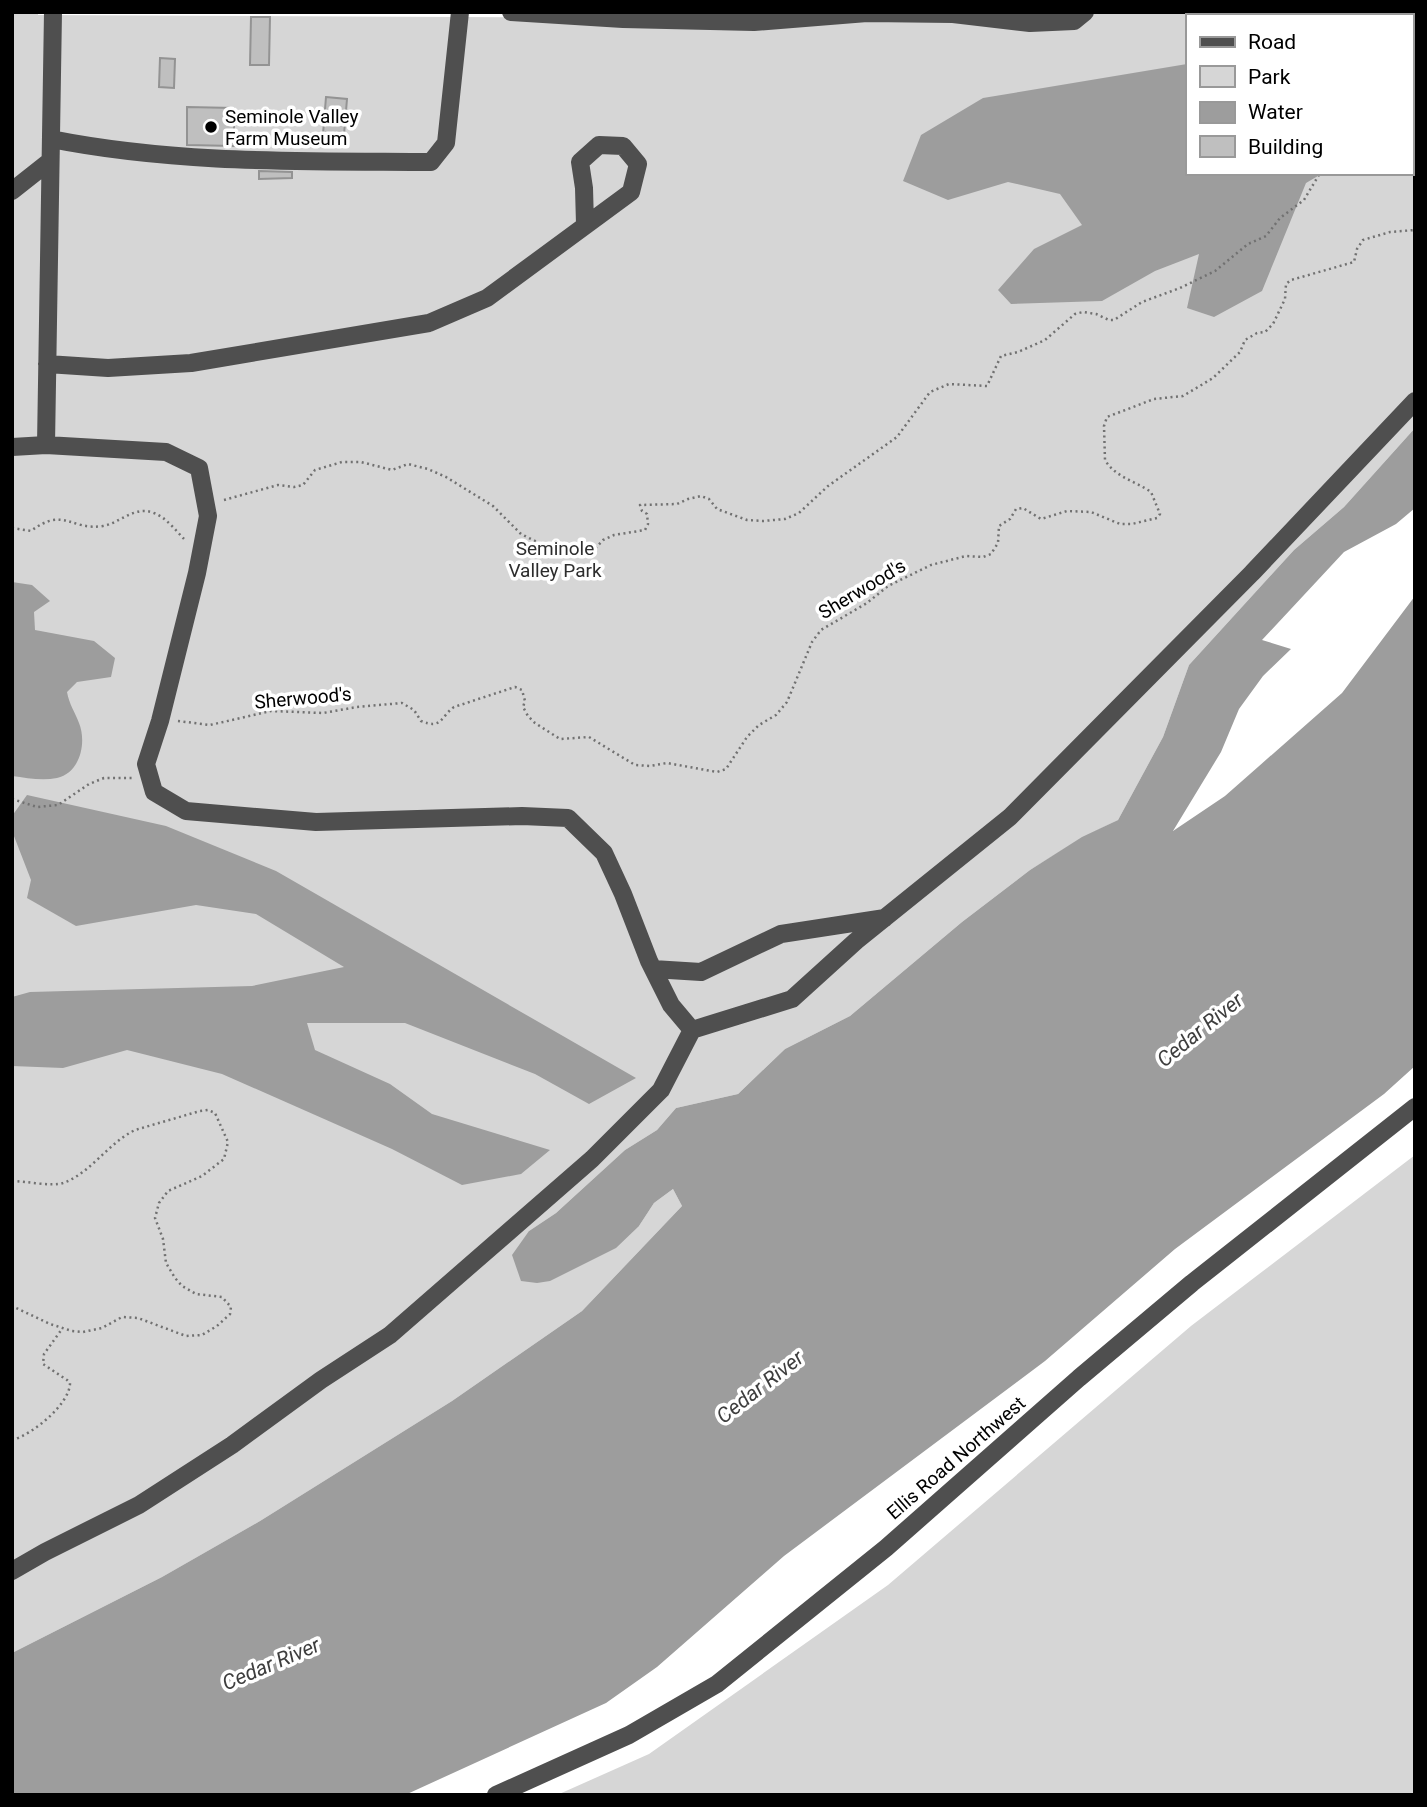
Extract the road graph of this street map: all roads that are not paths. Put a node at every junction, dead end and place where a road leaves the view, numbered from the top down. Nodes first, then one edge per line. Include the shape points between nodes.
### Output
1 (53, 12) edge
2 (460, 12) edge
3 (511, 12) edge
4 (1085, 12) edge
5 (51, 139) junction
6 (50, 161) junction
7 (12, 191) edge
8 (585, 224) junction
9 (47, 364) junction
10 (1415, 401) edge
11 (46, 445) junction
12 (12, 447) edge
13 (885, 918) junction
14 (653, 969) junction
15 (692, 1030) junction
16 (1415, 1107) edge
17 (12, 1571) edge
18 (496, 1795) edge

1 - 5 street
2 - 5 street via 446,143 431,162 220,160
3 - 4 street via 754,22 921,13 1030,23 1074,21
5 - 6 street
6 - 7 street
6 - 9 street
8 - 8 street via 580,162 598,145 623,146 638,164 631,192
8 - 9 street via 487,298 429,323 191,363 108,368
9 - 11 street
10 - 13 street via 1010,817
11 - 12 street
11 - 14 street via 166,452 199,468 208,516 146,764 154,792 186,811 316,822 568,818 604,853
13 - 14 street via 781,934 701,972
13 - 15 street via 792,999
14 - 15 street via 671,1005
15 - 17 street via 661,1090 592,1159 390,1335 139,1505
16 - 18 street, Ellis Road Northwest via 1144,1323 886,1548 718,1684 629,1735

